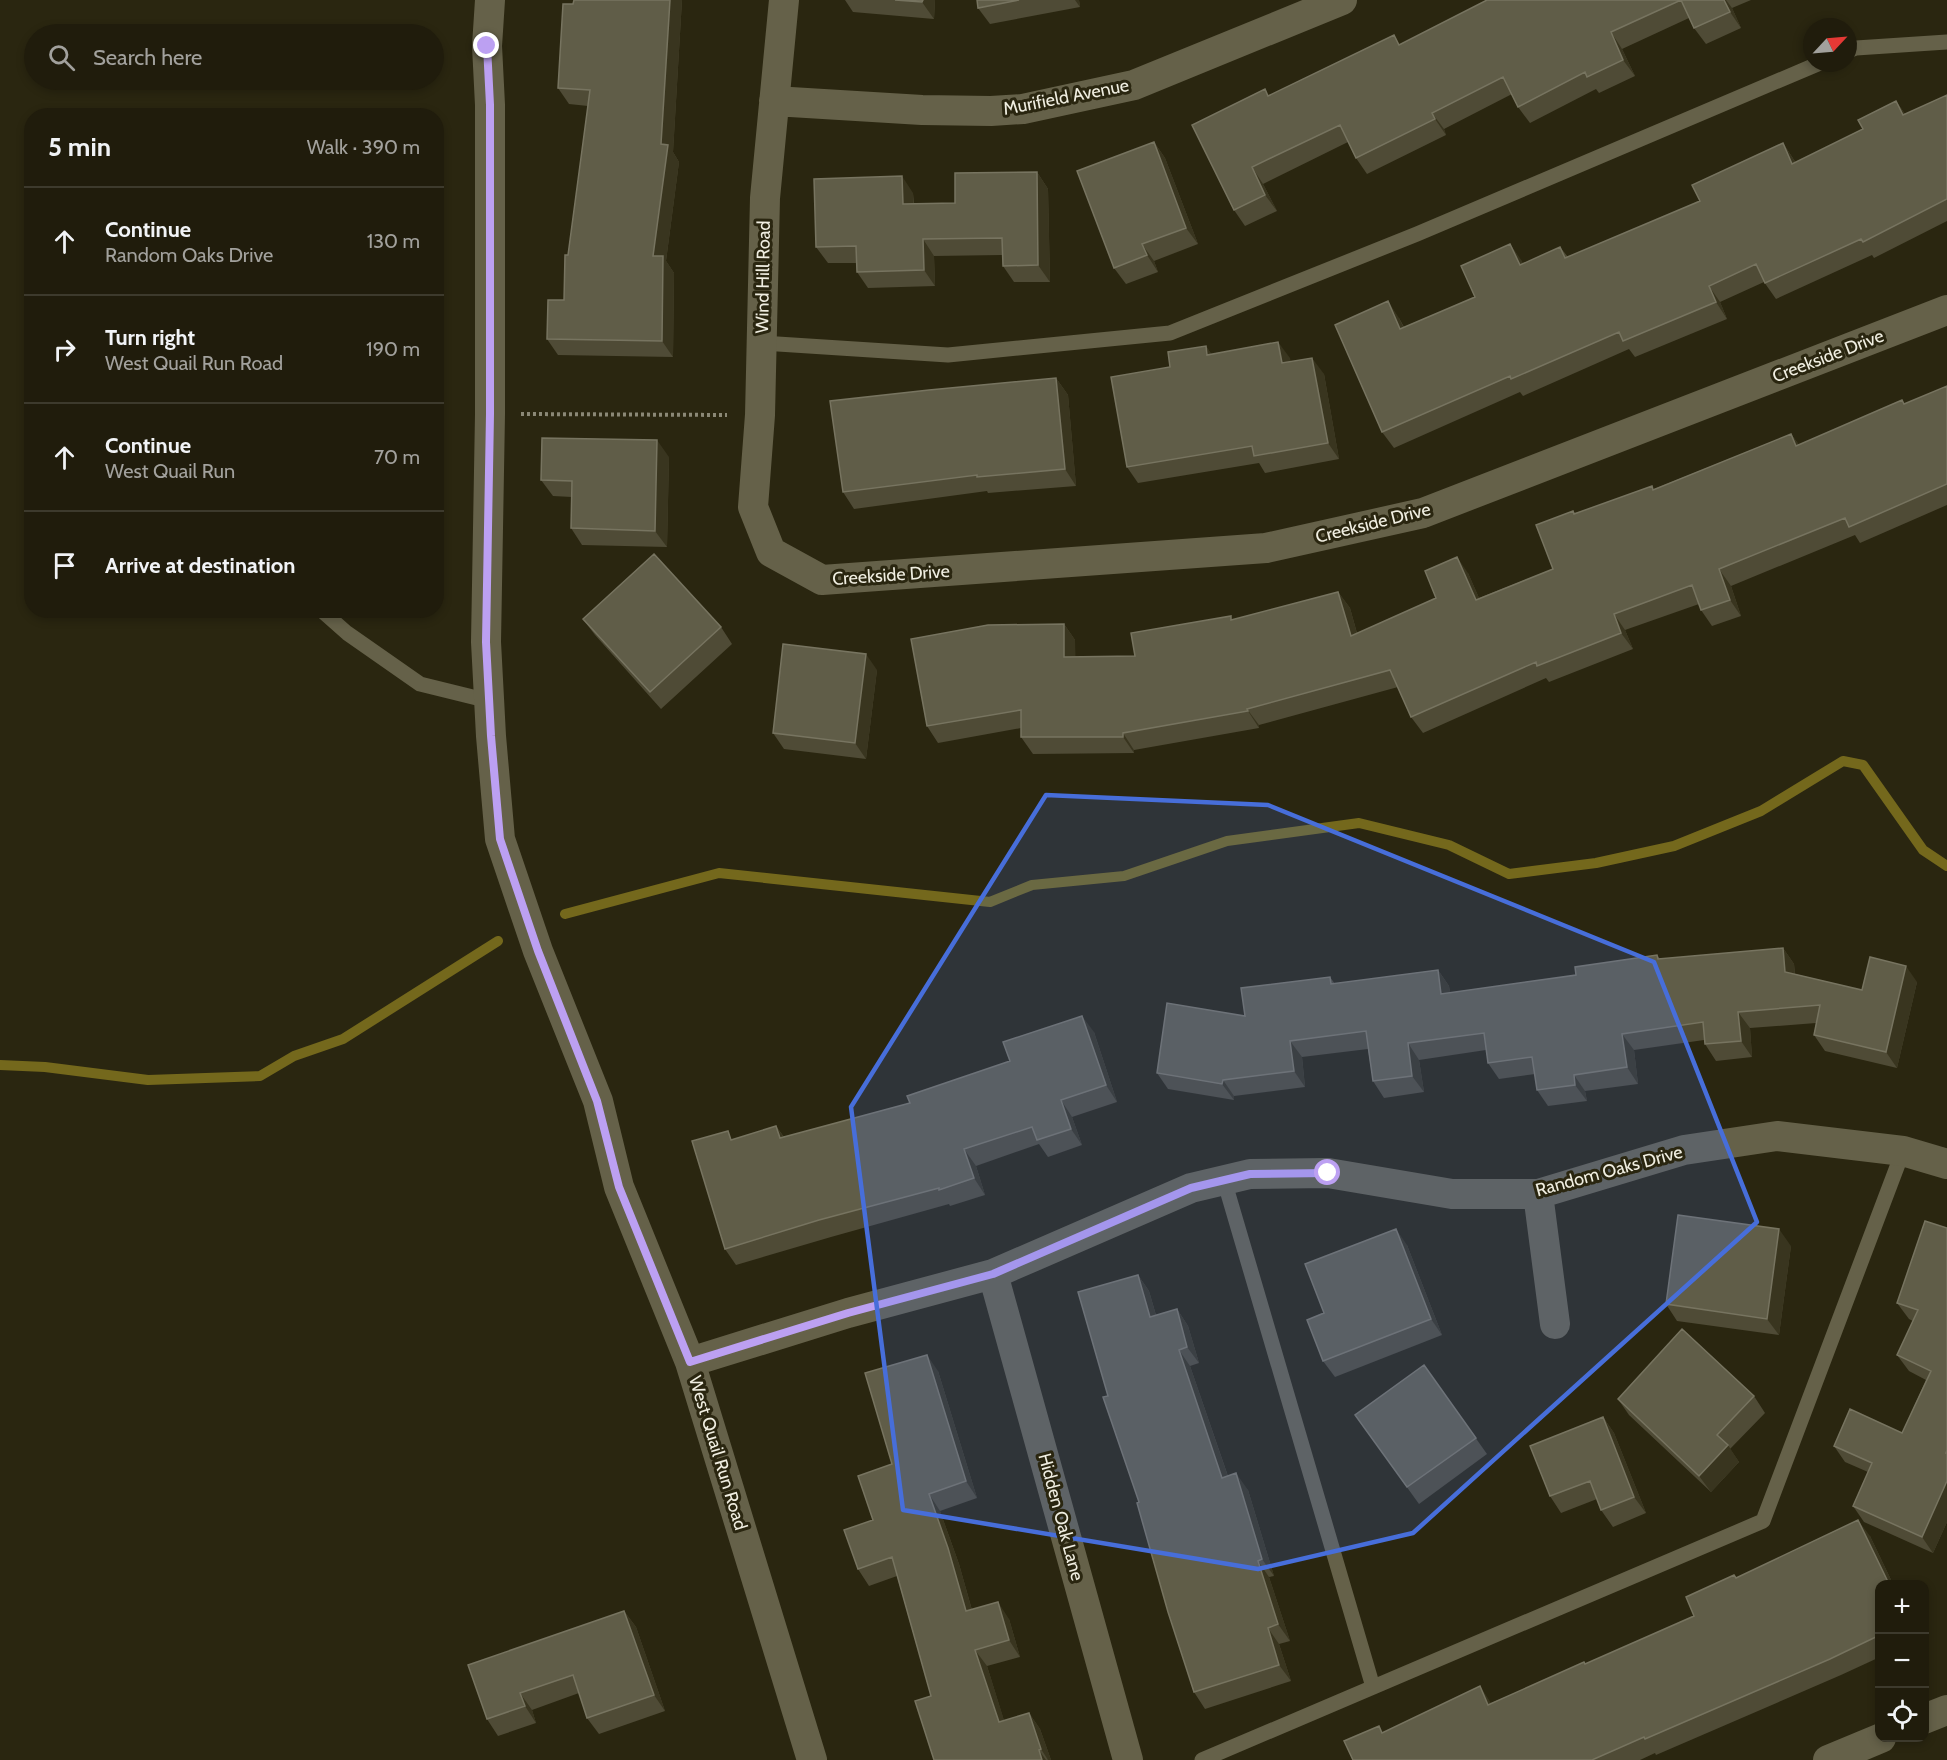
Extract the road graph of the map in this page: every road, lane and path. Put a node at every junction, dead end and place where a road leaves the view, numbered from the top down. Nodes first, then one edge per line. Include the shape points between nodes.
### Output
1 (490, 0) edge
2 (784, 0) edge
3 (1342, 0) edge
4 (1947, 42) edge
5 (1857, 48) edge
6 (1803, 70) edge
7 (774, 101) junction
8 (1947, 310) edge
9 (762, 342) junction
10 (490, 414) junction
11 (760, 415) junction
12 (771, 552) joint
13 (330, 618) edge
14 (489, 701) junction
15 (1903, 1150) junction
16 (1947, 1164) edge
17 (1224, 1180) junction
18 (1538, 1194) junction
19 (993, 1274) junction
20 (1555, 1324) dead end
21 (690, 1362) junction
22 (1372, 1688) junction
23 (1947, 1710) edge
24 (1929, 1717) edge
25 (1875, 1740) edge
26 (812, 1760) edge
27 (1128, 1760) edge
28 (1202, 1760) edge
29 (1828, 1760) edge

1 - 10 street, West Quail Run Road
2 - 7 street, Wind Hill Road
3 - 7 street, Murifield Avenue via 1134,85 1023,109 922,110
4 - 5 lane
6 - 9 lane via 1417,234 1170,333 948,355
7 - 9 street, Wind Hill Road via 765,198
8 - 12 street, Creekside Drive via 1423,513 1266,548 822,580
9 - 11 street, Wind Hill Road
10 - 11 path
10 - 14 street, West Quail Run Road via 486,642
11 - 12 street, Wind Hill Road via 753,507
13 - 14 lane via 420,684
14 - 21 street, West Quail Run Road via 500,839 538,951 597,1101 619,1187
15 - 16 street, Random Oaks Drive
15 - 18 street, Random Oaks Drive via 1777,1136 1684,1150
15 - 22 lane via 1763,1521
17 - 18 street, Random Oaks Drive via 1250,1174 1328,1173 1452,1194
17 - 19 street, Random Oaks Drive via 1191,1188
17 - 22 lane
18 - 20 street
19 - 21 street, Random Oaks Drive
19 - 27 street, Hidden Oak Lane
21 - 26 street, West Quail Run Road
22 - 28 lane
23 - 24 street
25 - 29 street

